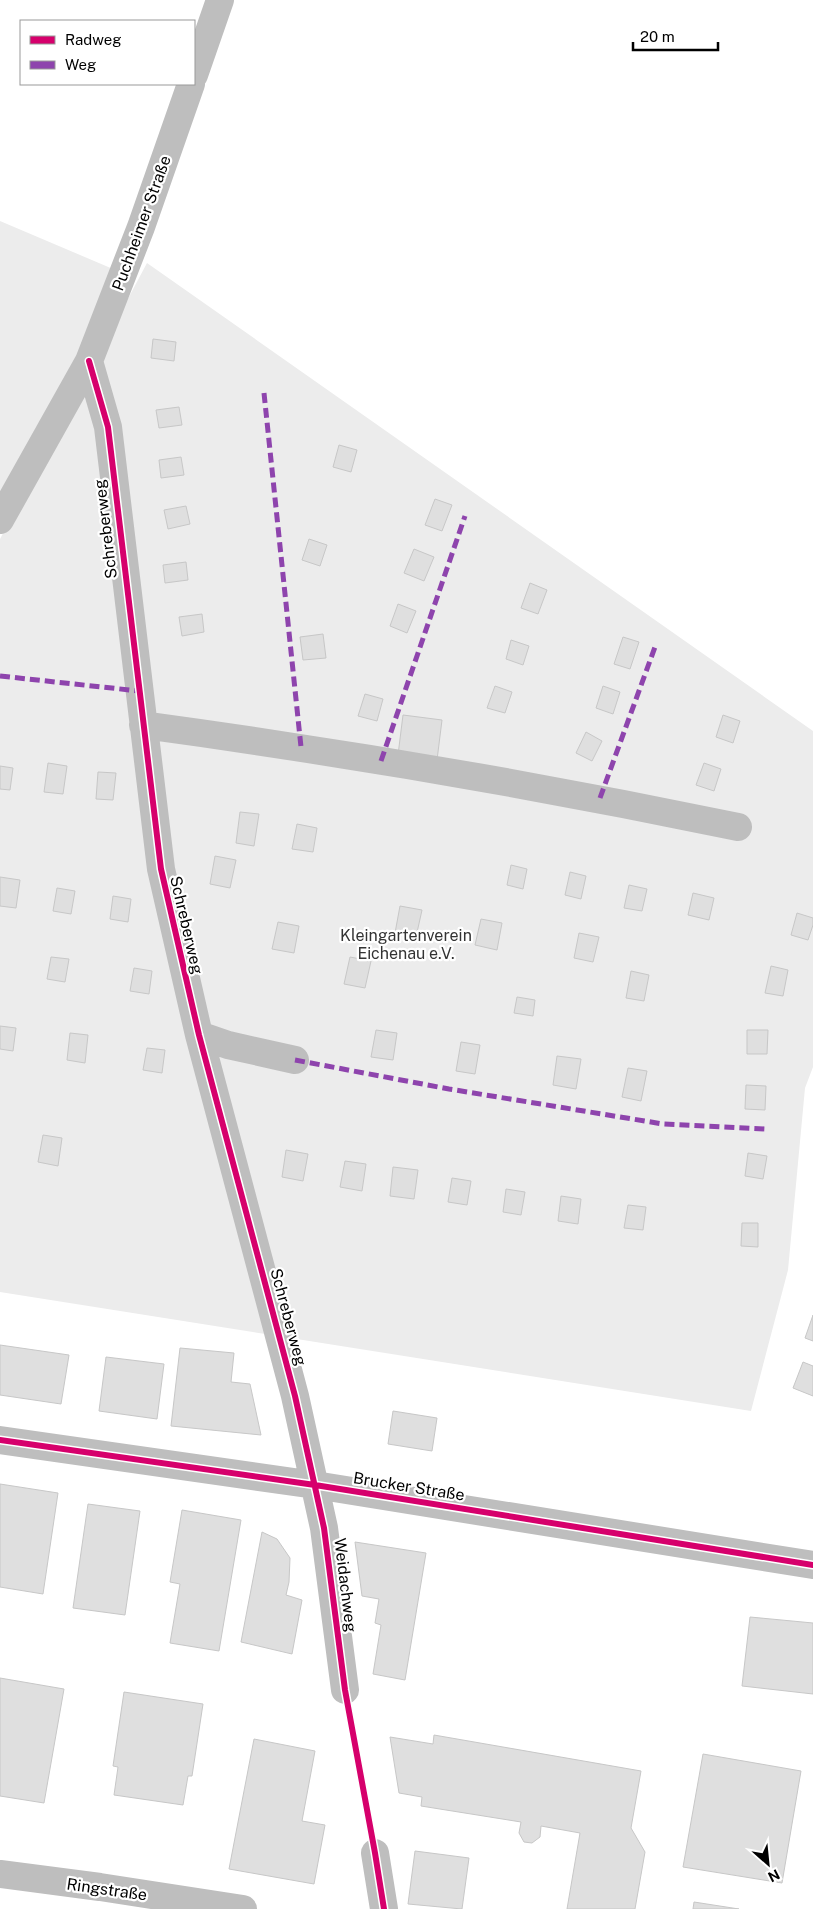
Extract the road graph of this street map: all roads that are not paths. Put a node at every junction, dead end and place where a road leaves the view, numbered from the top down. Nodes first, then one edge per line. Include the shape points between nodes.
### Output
1 (220, 0) edge
2 (195, 72) edge
3 (191, 85) edge
4 (89, 360) junction
5 (0, 520) edge
6 (143, 725) junction
7 (738, 826) dead end
8 (199, 1035) junction
9 (294, 1060) dead end
10 (0, 1440) edge
11 (315, 1485) junction
12 (813, 1565) edge
13 (345, 1690) dead end
14 (375, 1853) dead end
15 (0, 1874) edge
16 (243, 1909) edge
17 (384, 1909) edge

1 - 2 street
3 - 4 street, Puchheimer Straße via 141,227
4 - 5 street, Puchheimer Straße
4 - 6 street, Schreberweg via 108,427
6 - 7 street via 336,753 600,798
6 - 8 street, Schreberweg via 161,869
8 - 9 street
8 - 11 street, Schreberweg via 293,1387
10 - 11 street, Brucker Straße
11 - 12 street, Brucker Straße
11 - 13 street, Weidachweg via 324,1528
14 - 17 street
15 - 16 street, Ringstraße

